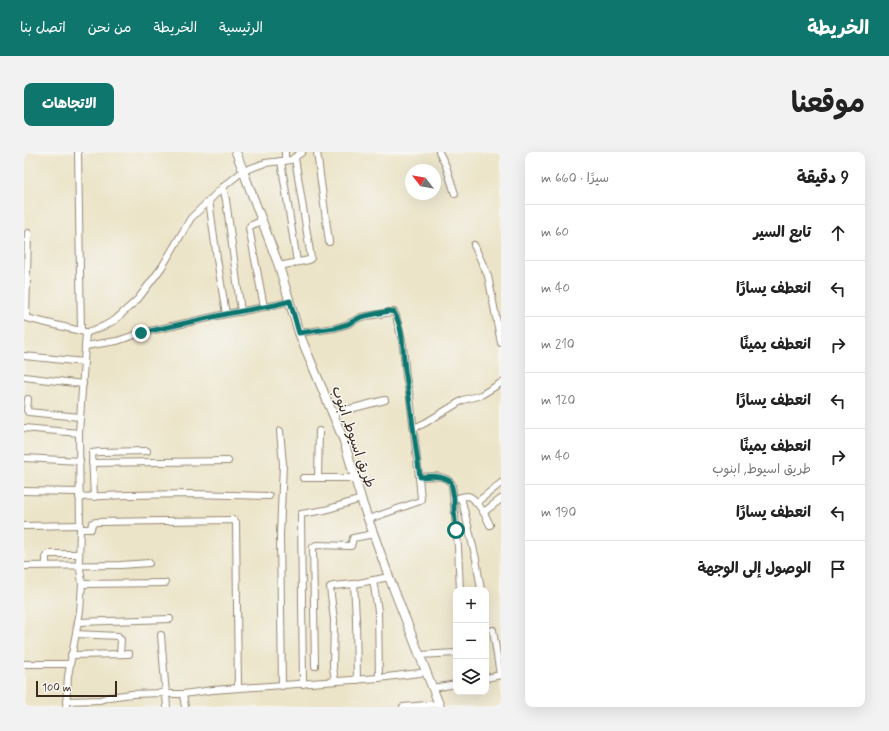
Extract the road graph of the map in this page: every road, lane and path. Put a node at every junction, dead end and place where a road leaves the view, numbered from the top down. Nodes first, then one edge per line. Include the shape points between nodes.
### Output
1 (78, 152) edge
2 (236, 152) edge
3 (285, 152) edge
4 (302, 152) edge
5 (317, 152) edge
6 (439, 152) edge
7 (295, 158) junction
8 (283, 161) junction
9 (243, 171) junction
10 (223, 187) junction
11 (455, 194) dead end
12 (209, 200) junction
13 (262, 220) junction
14 (28, 233) dead end
15 (329, 242) dead end
16 (474, 245) dead end
17 (297, 262) junction
18 (279, 266) junction
19 (290, 301) junction
20 (264, 307) junction
21 (240, 312) junction
22 (226, 314) junction
23 (25, 318) edge
24 (84, 332) junction
25 (299, 333) junction
26 (501, 343) edge
27 (85, 346) junction
28 (24, 356) edge
29 (84, 362) junction
30 (24, 377) edge
31 (501, 382) edge
32 (82, 384) junction
33 (28, 398) dead end
34 (386, 400) dead end
35 (334, 413) junction
36 (80, 417) junction
37 (24, 428) edge
38 (414, 428) junction
39 (280, 431) dead end
40 (319, 431) dead end
41 (79, 433) junction
42 (147, 451) dead end
43 (24, 458) edge
44 (80, 461) junction
45 (228, 461) dead end
46 (92, 463) junction
47 (420, 477) junction
48 (304, 478) dead end
49 (318, 478) junction
50 (355, 478) junction
51 (501, 483) edge
52 (24, 491) edge
53 (79, 495) junction
54 (269, 496) dead end
55 (94, 497) junction
56 (461, 497) junction
57 (454, 498) junction
58 (361, 499) junction
59 (501, 499) edge
60 (476, 503) junction
61 (484, 512) junction
62 (369, 519) junction
63 (490, 525) dead end
64 (24, 526) edge
65 (80, 527) junction
66 (374, 534) junction
67 (79, 554) junction
68 (149, 563) dead end
69 (46, 565) junction
70 (24, 566) edge
71 (79, 566) junction
72 (389, 577) junction
73 (373, 580) junction
74 (165, 583) dead end
75 (82, 584) junction
76 (354, 584) junction
77 (460, 587) edge
78 (481, 587) edge
79 (170, 619) dead end
80 (78, 622) junction
81 (493, 630) dead end
82 (76, 634) junction
83 (160, 636) dead end
84 (453, 653) edge
85 (120, 654) junction
86 (129, 654) dead end
87 (71, 655) junction
88 (420, 655) junction
89 (24, 664) edge
90 (70, 664) junction
91 (315, 666) dead end
92 (428, 672) junction
93 (500, 675) edge
94 (489, 677) edge
95 (379, 678) junction
96 (357, 680) junction
97 (335, 681) junction
98 (303, 684) junction
99 (453, 685) edge
100 (282, 686) junction
101 (238, 688) junction
102 (433, 688) junction
103 (166, 693) junction
104 (183, 694) junction
105 (66, 704) edge
106 (440, 706) edge
107 (167, 707) edge
108 (185, 707) edge
109 (403, 707) edge

1 - 24 street
2 - 9 street, طريق اسيوط, ابنوب
3 - 8 street
4 - 7 street
5 - 15 street
6 - 11 street
7 - 8 street
7 - 17 street via 310,255 309,260
8 - 9 street via 265,163
8 - 17 street
9 - 10 street
9 - 13 street, طريق اسيوط, ابنوب
10 - 12 street
10 - 21 street
12 - 22 street
12 - 24 street via 191,218 162,267 138,299 115,320
13 - 18 street, طريق اسيوط, ابنوب
13 - 20 street via 249,228
14 - 23 street
16 - 26 street via 488,276
17 - 18 street
18 - 19 street, طريق اسيوط, ابنوب
19 - 20 street
19 - 25 street, طريق اسيوط, ابنوب
20 - 21 street
21 - 22 street
22 - 27 street via 117,341
23 - 24 street
24 - 27 street
25 - 35 street, طريق اسيوط, ابنوب
25 - 38 street via 335,328 361,317 394,312 403,345
27 - 29 street
28 - 29 street
29 - 32 street
30 - 32 street
31 - 38 street via 482,395 464,400
32 - 36 street
33 - 36 street via 28,412
34 - 35 street
35 - 50 street, طريق اسيوط, ابنوب
36 - 41 street
37 - 41 street
38 - 47 street
39 - 100 street via 283,464 280,534
40 - 49 street
41 - 44 street
42 - 46 street via 94,453
43 - 44 street
44 - 53 street
45 - 46 street
46 - 55 street
47 - 57 street via 433,476 448,480 452,484
47 - 62 street via 420,501
48 - 49 street
49 - 50 street
50 - 58 street, طريق اسيوط, ابنوب
51 - 60 street
52 - 53 street
53 - 55 street
53 - 65 street
54 - 55 street via 192,494
56 - 57 street
56 - 60 street via 470,497
56 - 78 street
57 - 77 street
58 - 62 street, طريق اسيوط, ابنوب
58 - 98 street via 301,514
59 - 61 street
60 - 61 street
61 - 63 street
62 - 66 street, طريق اسيوط, ابنوب
64 - 65 street
65 - 67 street
65 - 101 street via 91,528 92,523 97,522 205,519 226,519 236,522
66 - 72 street, طريق اسيوط, ابنوب
66 - 91 street via 352,538 351,546 313,547
67 - 69 street via 48,554
67 - 71 street
68 - 71 street
69 - 70 street
69 - 71 street
71 - 75 street
72 - 73 street
72 - 88 street, طريق اسيوط, ابنوب
73 - 76 street
73 - 95 street via 378,611
74 - 75 street
75 - 80 street
76 - 96 street
76 - 97 street via 330,587 334,620
79 - 80 street
80 - 82 street
81 - 93 street
82 - 85 street via 118,636 121,640
82 - 87 street
83 - 103 street
84 - 88 street
85 - 86 street
85 - 87 street
87 - 90 street
88 - 92 street, طريق اسيوط, ابنوب
89 - 90 street
90 - 105 street
92 - 95 street
92 - 102 street, طريق اسيوط, ابنوب
93 - 94 street
95 - 96 street
96 - 97 street
97 - 98 street
98 - 100 street
99 - 102 street
100 - 101 street
101 - 104 street
102 - 106 street, طريق اسيوط, ابنوب
103 - 104 street
103 - 105 street via 109,696 100,700
103 - 107 street
104 - 108 street
106 - 109 street

